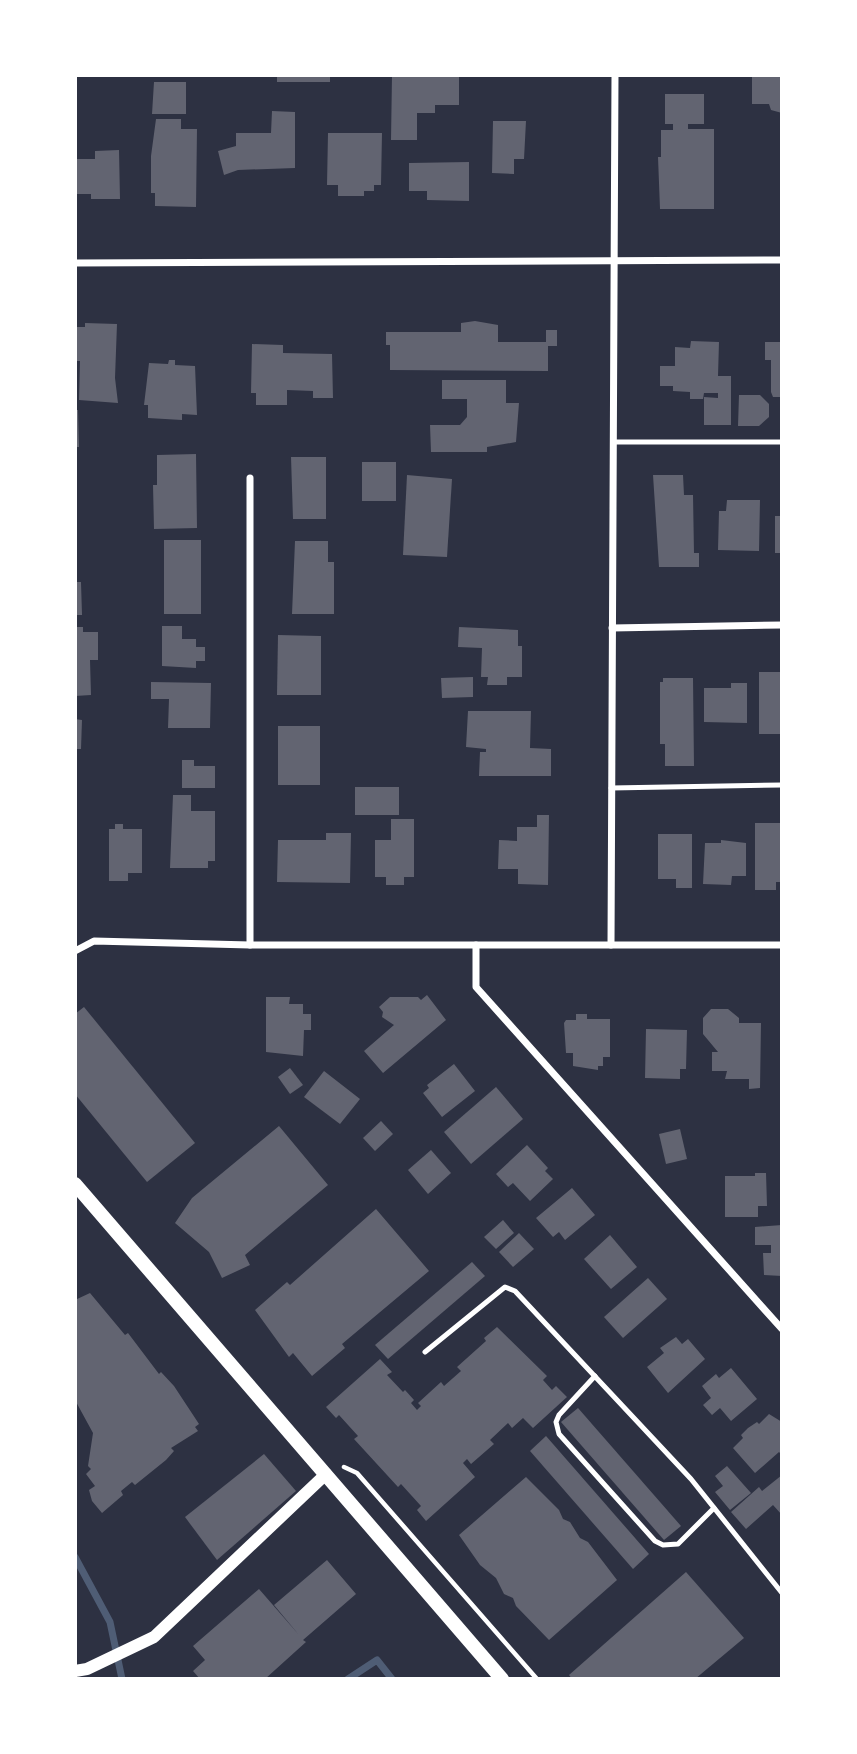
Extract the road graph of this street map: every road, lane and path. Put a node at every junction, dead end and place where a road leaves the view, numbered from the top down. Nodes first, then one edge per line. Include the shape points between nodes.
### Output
1 (615, 75) edge
2 (782, 260) edge
3 (613, 261) junction
4 (75, 263) edge
5 (613, 442) junction
6 (782, 442) edge
7 (250, 478) dead end
8 (782, 625) edge
9 (612, 628) junction
10 (782, 785) edge
11 (611, 788) junction
12 (250, 945) junction
13 (611, 945) junction
14 (782, 945) edge
15 (476, 946) junction
16 (75, 951) edge
17 (75, 1184) edge
18 (782, 1329) edge
19 (425, 1352) dead end
20 (595, 1376) junction
21 (358, 1473) dead end
22 (326, 1474) junction
23 (714, 1508) junction
24 (782, 1593) edge
25 (81, 1670) edge
26 (502, 1679) edge
27 (537, 1679) edge

1 - 3 street
2 - 3 street
3 - 4 street
3 - 5 street
5 - 6 lane
5 - 9 street
7 - 12 street
8 - 9 street
9 - 11 street
10 - 11 lane
11 - 13 street
12 - 15 street
12 - 16 street via 94,942
13 - 14 street
13 - 15 street
15 - 18 street via 476,987
17 - 22 main road
19 - 20 lane via 505,1287
20 - 23 lane
20 - 23 lane via 559,1415 558,1434 663,1545 678,1544
21 - 27 path
22 - 25 street via 154,1637
22 - 26 main road
23 - 24 lane

